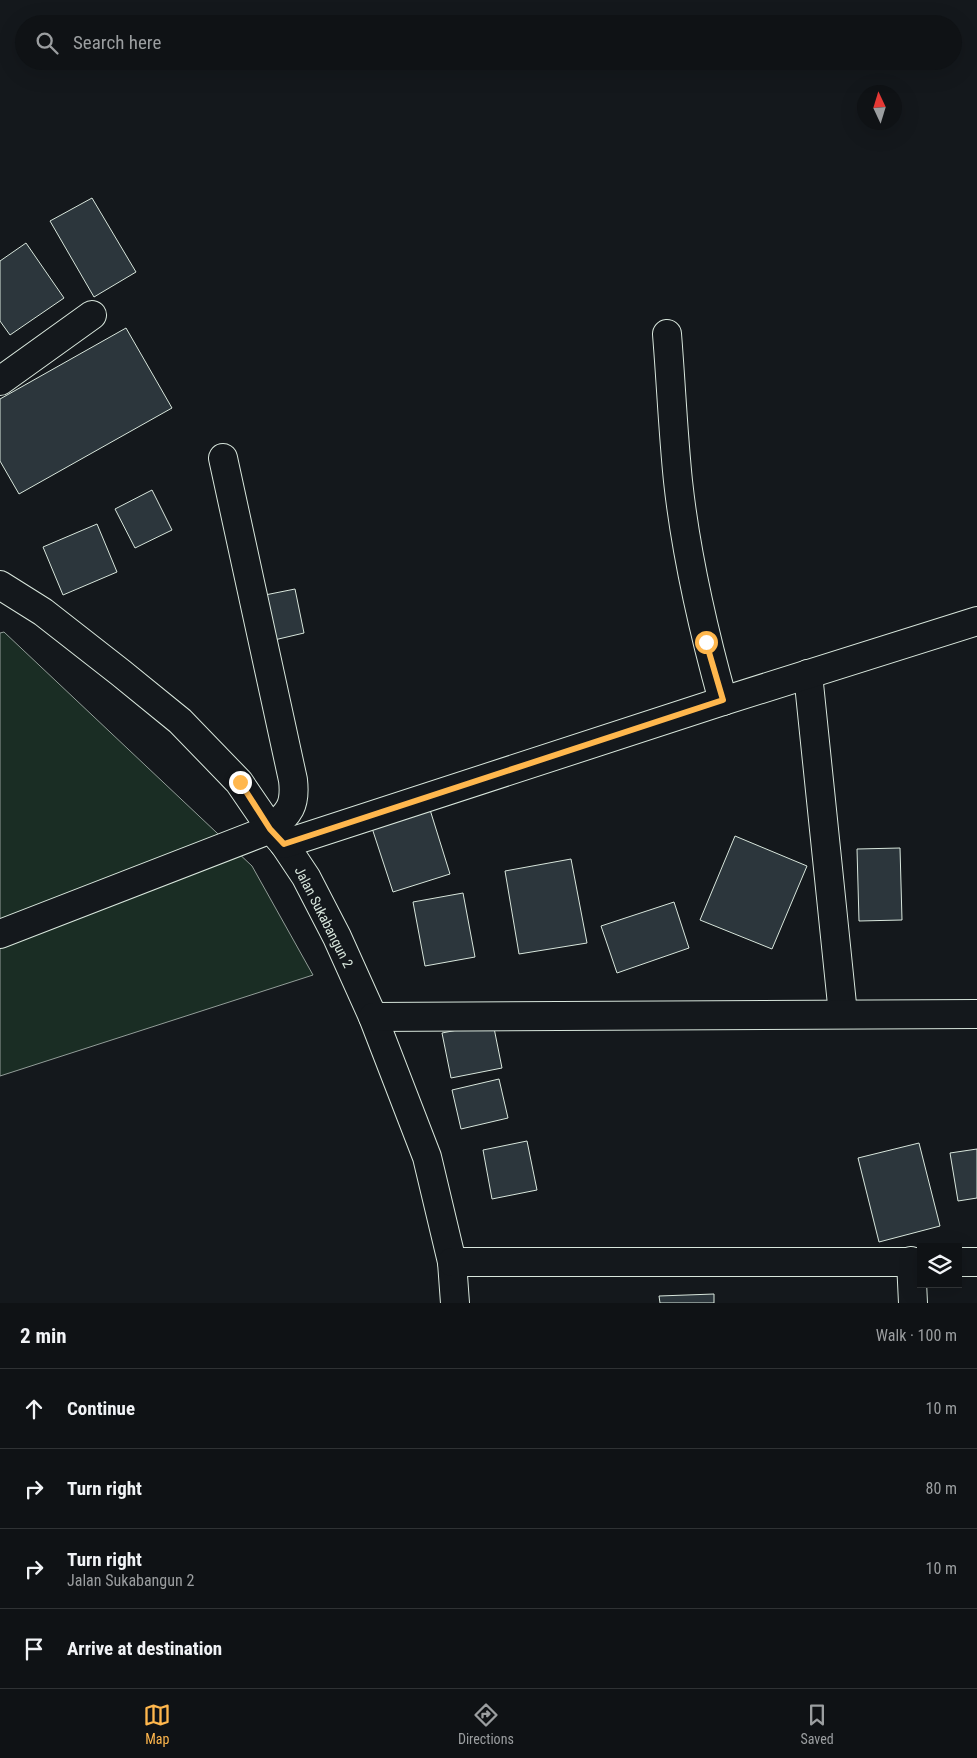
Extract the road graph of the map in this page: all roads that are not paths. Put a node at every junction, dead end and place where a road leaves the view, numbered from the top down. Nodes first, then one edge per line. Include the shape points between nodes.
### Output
1 (92, 316) dead end
2 (667, 334) dead end
3 (0, 381) edge
4 (223, 458) dead end
5 (0, 586) edge
6 (977, 621) edge
7 (808, 674) junction
8 (723, 700) junction
9 (277, 836) junction
10 (0, 934) edge
11 (843, 1014) junction
12 (977, 1014) edge
13 (373, 1017) junction
14 (452, 1262) junction
15 (916, 1262) edge
16 (962, 1262) edge
17 (977, 1262) edge
18 (455, 1303) edge
19 (913, 1303) edge

1 - 3 street
2 - 8 street via 678,483 704,633
4 - 9 street via 293,780 292,806
5 - 9 street, Jalan Sukabangun 2 via 43,612 180,721 240,782
6 - 7 street
7 - 8 street
7 - 11 street
8 - 9 street
9 - 10 street
9 - 13 street, Jalan Sukabangun 2 via 306,877
11 - 12 street
11 - 13 street
13 - 14 street, Jalan Sukabangun 2 via 427,1157
14 - 15 street
14 - 18 street, Jalan Sukabangun 2
15 - 19 street
16 - 17 street

